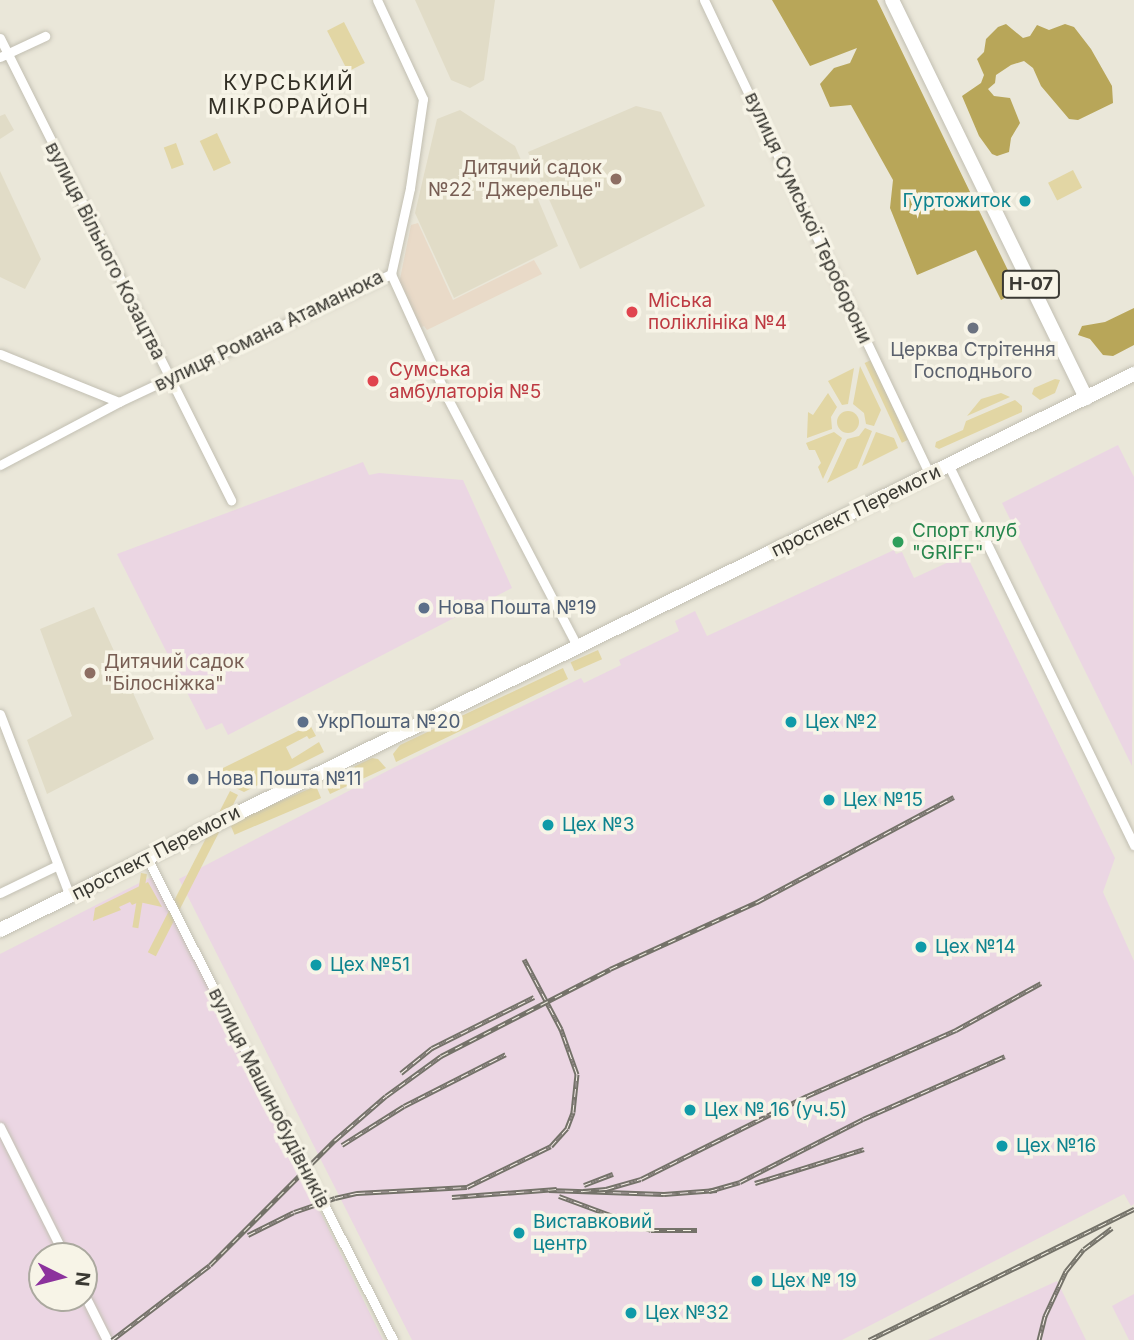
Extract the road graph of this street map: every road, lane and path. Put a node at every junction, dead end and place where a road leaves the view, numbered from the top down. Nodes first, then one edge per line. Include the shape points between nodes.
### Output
1 (377, 0) edge
2 (704, 0) edge
3 (892, 0) edge
4 (45, 36) dead end
5 (0, 38) edge
6 (4, 56) edge
7 (391, 274) junction
8 (0, 354) edge
9 (1134, 374) edge
10 (170, 379) junction
11 (1086, 398) junction
12 (119, 402) junction
13 (0, 465) edge
14 (949, 466) junction
15 (930, 475) junction
16 (231, 500) dead end
17 (578, 648) junction
18 (0, 714) edge
19 (1134, 845) edge
20 (146, 856) junction
21 (58, 865) junction
22 (0, 893) edge
23 (71, 896) junction
24 (0, 930) edge
25 (0, 1126) edge
26 (58, 1242) edge
27 (93, 1312) edge
28 (107, 1340) edge
29 (393, 1340) edge

1 - 7 street, вулиця Романа Атаманюка via 423,99
2 - 15 street, вулиця Сумської Тероборони
3 - 11 main road, Н-07
4 - 6 street
5 - 6 street, вулиця Вільного Козацтва
6 - 10 street, вулиця Вільного Козацтва
7 - 10 street, вулиця Романа Атаманюка
7 - 17 street via 448,399
8 - 12 street
9 - 11 main road, проспект Перемоги
10 - 12 street, вулиця Романа Атаманюка
10 - 16 street, вулиця Вільного Козацтва
11 - 14 main road, проспект Перемоги
12 - 13 street, вулиця Романа Атаманюка
14 - 15 main road, проспект Перемоги
14 - 19 street
15 - 17 main road, проспект Перемоги
17 - 20 main road, проспект Перемоги
18 - 21 street
20 - 23 main road, проспект Перемоги
20 - 29 street, вулиця Машинобудівників
21 - 22 street
21 - 23 street
23 - 24 main road, проспект Перемоги
25 - 26 street
27 - 28 street

